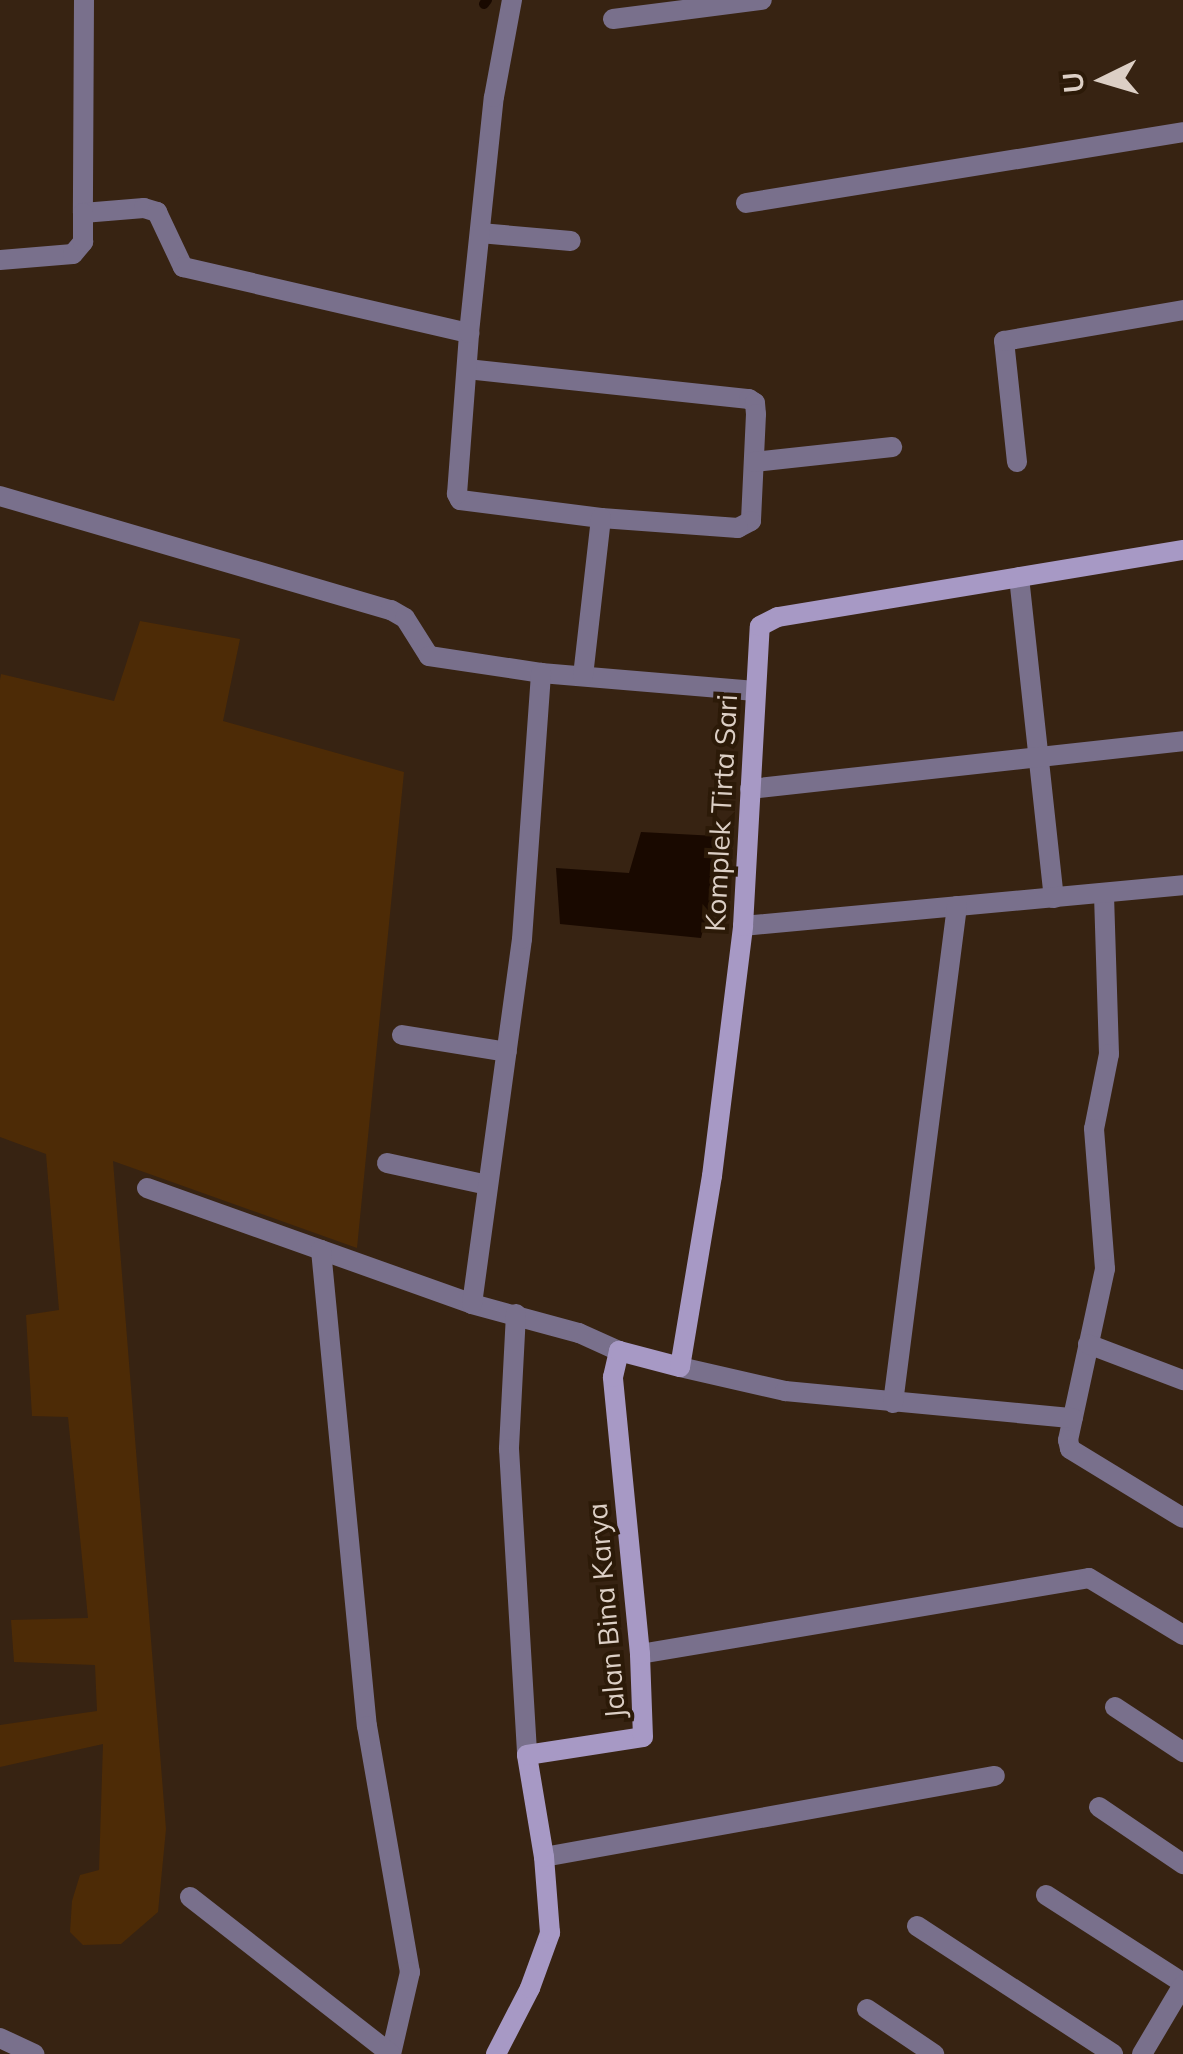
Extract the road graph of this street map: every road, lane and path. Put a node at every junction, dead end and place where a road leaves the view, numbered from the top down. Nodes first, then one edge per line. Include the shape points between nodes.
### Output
1 (84, 0) edge
2 (512, 0) edge
3 (762, 0) edge
4 (613, 19) dead end
5 (1183, 132) edge
6 (746, 203) dead end
7 (83, 213) junction
8 (480, 233) junction
9 (571, 241) dead end
10 (0, 260) edge
11 (1183, 310) edge
12 (469, 333) junction
13 (467, 370) junction
14 (892, 446) dead end
15 (754, 462) junction
16 (1017, 462) dead end
17 (0, 496) edge
18 (600, 518) junction
19 (1183, 550) edge
20 (1018, 577) junction
21 (541, 673) junction
22 (583, 676) junction
23 (755, 691) junction
24 (1183, 741) edge
25 (1038, 756) junction
26 (750, 789) junction
27 (1183, 885) edge
28 (1104, 894) junction
29 (1054, 898) junction
30 (957, 906) junction
31 (743, 926) junction
32 (402, 1035) dead end
33 (507, 1052) junction
34 (387, 1163) dead end
35 (488, 1185) junction
36 (147, 1188) dead end
37 (321, 1250) junction
38 (472, 1304) junction
39 (516, 1314) junction
40 (1088, 1344) junction
41 (619, 1351) junction
42 (680, 1368) junction
43 (1183, 1380) edge
44 (893, 1402) junction
45 (1073, 1418) junction
46 (1183, 1518) edge
47 (1183, 1635) edge
48 (640, 1654) junction
49 (1115, 1708) dead end
50 (1183, 1752) edge
51 (527, 1755) junction
52 (996, 1776) dead end
53 (1099, 1807) dead end
54 (544, 1857) junction
55 (1183, 1864) edge
56 (1046, 1895) dead end
57 (190, 1896) dead end
58 (917, 1926) dead end
59 (1183, 1984) edge
60 (867, 2009) dead end
61 (0, 2038) edge
62 (35, 2054) edge
63 (391, 2054) edge
64 (496, 2054) edge
65 (934, 2054) edge
66 (1113, 2054) edge
67 (1142, 2054) edge

1 - 7 street
2 - 8 street
3 - 4 street
5 - 6 street
7 - 10 street via 83,242 73,254
7 - 12 street via 157,212 183,267
8 - 9 street
8 - 12 street
11 - 16 street via 1004,340
12 - 13 street
13 - 15 street via 749,398 756,414
13 - 18 street via 460,500
14 - 15 street
15 - 18 street via 751,521 738,528
17 - 21 street via 391,610 405,618 429,656
18 - 22 street
19 - 20 street, Komplek Tirta Sari
20 - 23 street, Komplek Tirta Sari via 768,621 760,626
20 - 25 street
21 - 22 street
21 - 33 street
22 - 23 street
23 - 26 street, Komplek Tirta Sari
24 - 25 street
25 - 26 street
25 - 29 street
26 - 31 street, Komplek Tirta Sari
27 - 28 street
28 - 29 street
28 - 40 street via 1109,1054 1094,1129 1105,1269
29 - 30 street
30 - 31 street
30 - 44 street
31 - 42 street, Komplek Tirta Sari
32 - 33 street
33 - 35 street
34 - 35 street
35 - 38 street
36 - 37 street
37 - 38 street
37 - 63 street via 367,1726 410,1972
38 - 39 street
39 - 41 street
39 - 51 street via 509,1449
40 - 43 street
40 - 45 street
41 - 42 street
41 - 48 street, Jalan Bina Karya via 612,1398
42 - 44 street via 785,1390
44 - 45 street
45 - 46 street via 1070,1449
47 - 48 street via 1089,1578
48 - 51 street, Jalan Bina Karya via 643,1737
49 - 50 street
51 - 54 street
52 - 54 street
53 - 55 street
54 - 64 street via 548,1944
56 - 59 street
57 - 63 street
58 - 66 street
59 - 67 street
60 - 65 street
61 - 62 street

